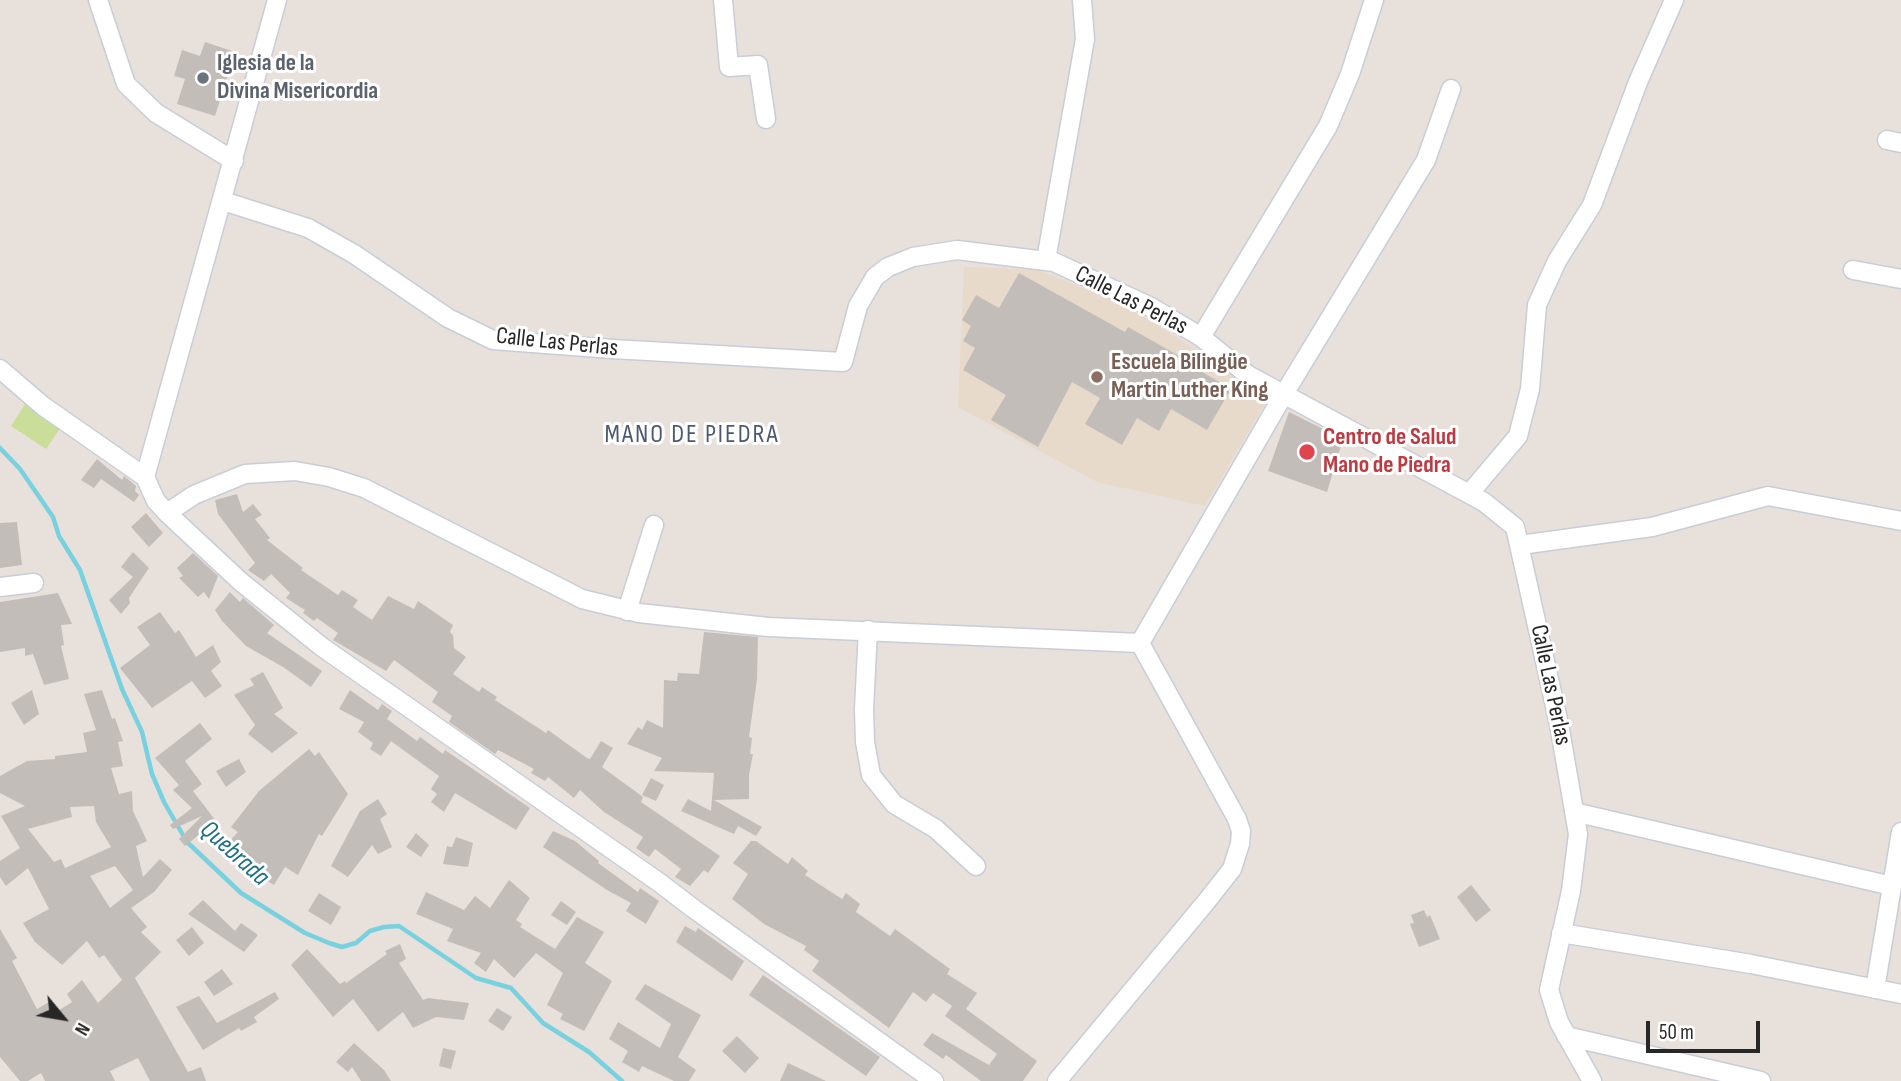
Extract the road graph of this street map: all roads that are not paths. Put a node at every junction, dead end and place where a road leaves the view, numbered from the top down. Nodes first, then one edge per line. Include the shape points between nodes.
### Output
1 (98, 0) edge
2 (277, 0) edge
3 (723, 0) edge
4 (1082, 0) edge
5 (1374, 0) edge
6 (1674, 0) edge
7 (1451, 89) dead end
8 (766, 119) dead end
9 (234, 161) junction
10 (223, 201) junction
11 (1046, 260) junction
12 (1853, 270) dead end
13 (1901, 279) edge
14 (1201, 337) junction
15 (0, 369) edge
16 (1284, 394) junction
17 (145, 477) junction
18 (1469, 494) junction
19 (167, 513) junction
20 (1901, 520) edge
21 (654, 525) dead end
22 (1520, 545) junction
23 (34, 583) dead end
24 (0, 587) edge
25 (627, 611) junction
26 (868, 630) junction
27 (1140, 643) junction
28 (1574, 812) junction
29 (1901, 832) edge
30 (976, 866) dead end
31 (1892, 886) junction
32 (1561, 933) junction
33 (1875, 989) junction
34 (1901, 994) edge
35 (1566, 1036) junction
36 (934, 1081) edge
37 (1056, 1081) edge
38 (1592, 1081) edge
39 (1760, 1081) edge

1 - 9 street via 126,84 156,113
2 - 9 street
3 - 8 street via 729,67 758,65
4 - 11 street via 1085,39
5 - 14 street via 1328,126
6 - 18 street via 1591,205 1536,305 1530,389 1518,436
7 - 16 street via 1426,160
9 - 10 street
10 - 11 street, Calle Las Perlas via 307,228 448,318 493,340 611,349 843,362 858,306 875,277 888,267 913,257 957,250
10 - 17 street
11 - 14 street, Calle Las Perlas via 1151,307
12 - 13 street
14 - 16 street, Calle Las Perlas via 1248,375
15 - 17 street via 43,406
16 - 18 street, Calle Las Perlas
16 - 27 street
17 - 19 street
18 - 22 street, Calle Las Perlas via 1515,527
19 - 25 street via 194,495 245,474 295,471 329,477 364,488 582,599
19 - 36 street via 241,582 322,646
20 - 22 street via 1768,496 1652,527
21 - 25 street
22 - 28 street, Calle Las Perlas
23 - 24 street
25 - 26 street via 768,627
26 - 27 street
26 - 30 street via 864,709 872,775 894,804 936,830
27 - 37 street via 1237,819 1240,844 1232,869 1219,886
28 - 31 street
28 - 32 street, Calle Las Perlas via 1578,834
29 - 31 street
31 - 33 street
32 - 33 street
32 - 35 street, Calle Las Perlas via 1549,990
33 - 34 street
35 - 38 street, Calle Las Perlas
35 - 39 street

